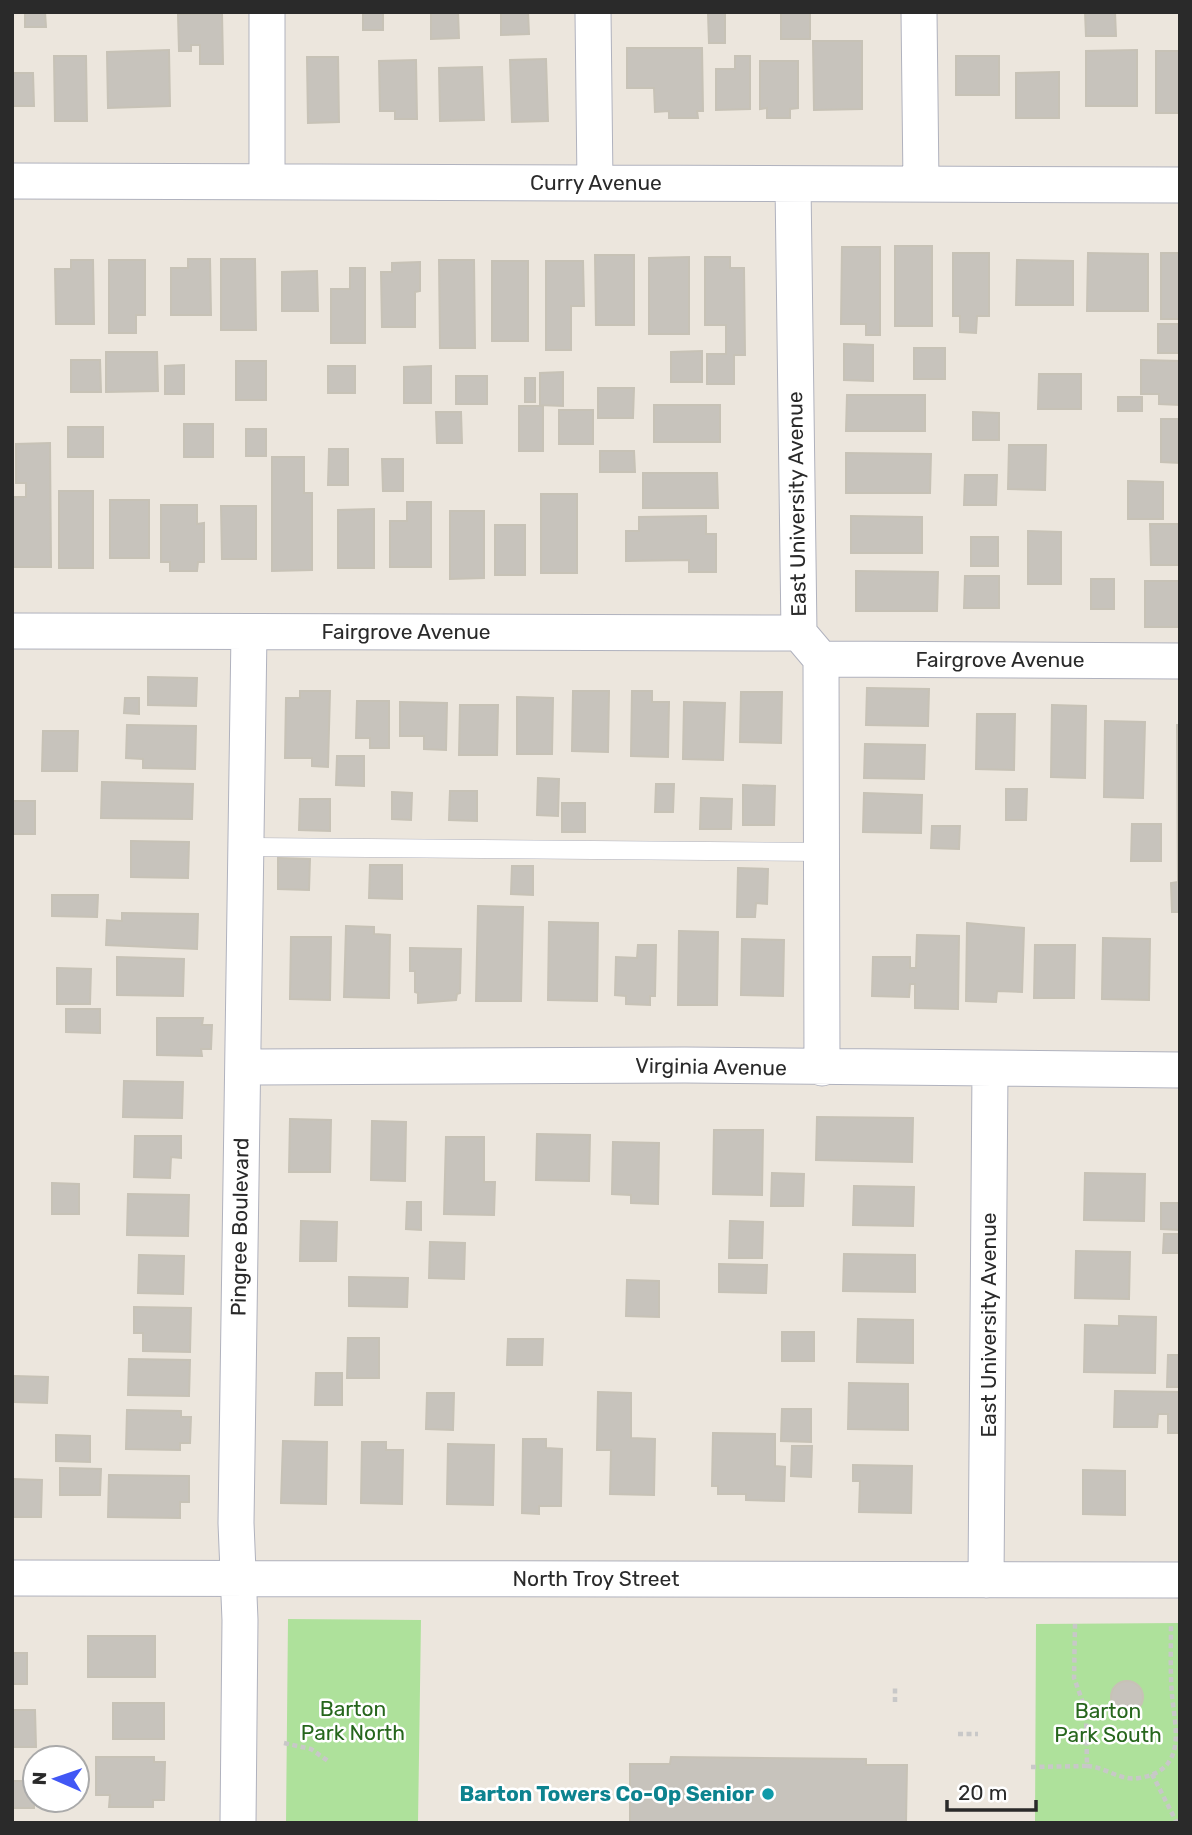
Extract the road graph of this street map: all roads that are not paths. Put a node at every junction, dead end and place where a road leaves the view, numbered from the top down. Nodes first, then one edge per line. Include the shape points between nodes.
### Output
1 (267, 12) edge
2 (593, 12) edge
3 (919, 12) edge
4 (12, 181) edge
5 (267, 181) junction
6 (595, 183) junction
7 (793, 184) junction
8 (921, 184) junction
9 (1180, 185) edge
10 (12, 631) edge
11 (249, 632) junction
12 (810, 646) junction
13 (1180, 661) edge
14 (248, 847) junction
15 (823, 852) junction
16 (243, 1067) junction
17 (822, 1068) junction
18 (990, 1070) junction
19 (1180, 1070) edge
20 (238, 1577) junction
21 (12, 1578) edge
22 (986, 1580) junction
23 (1180, 1580) edge
24 (239, 1823) edge

1 - 5 street
2 - 6 street
3 - 8 street
4 - 5 street, Curry Avenue
5 - 6 street, Curry Avenue
6 - 7 street, Curry Avenue
7 - 8 street, Curry Avenue
7 - 12 street, East University Avenue
8 - 9 street, Curry Avenue
10 - 11 street, Fairgrove Avenue
11 - 12 street, Fairgrove Avenue
11 - 14 street, Pingree Boulevard
12 - 13 street, Fairgrove Avenue
12 - 15 street, East University Avenue
14 - 15 lane
14 - 16 street, Pingree Boulevard
15 - 17 street, East University Avenue
16 - 17 street, Virginia Avenue
16 - 20 street, Pingree Boulevard
17 - 18 street, Virginia Avenue
18 - 19 street, Virginia Avenue
18 - 22 street, East University Avenue
20 - 21 street, North Troy Street
20 - 22 street, North Troy Street
20 - 24 street, Pingree Boulevard
22 - 23 street, North Troy Street

